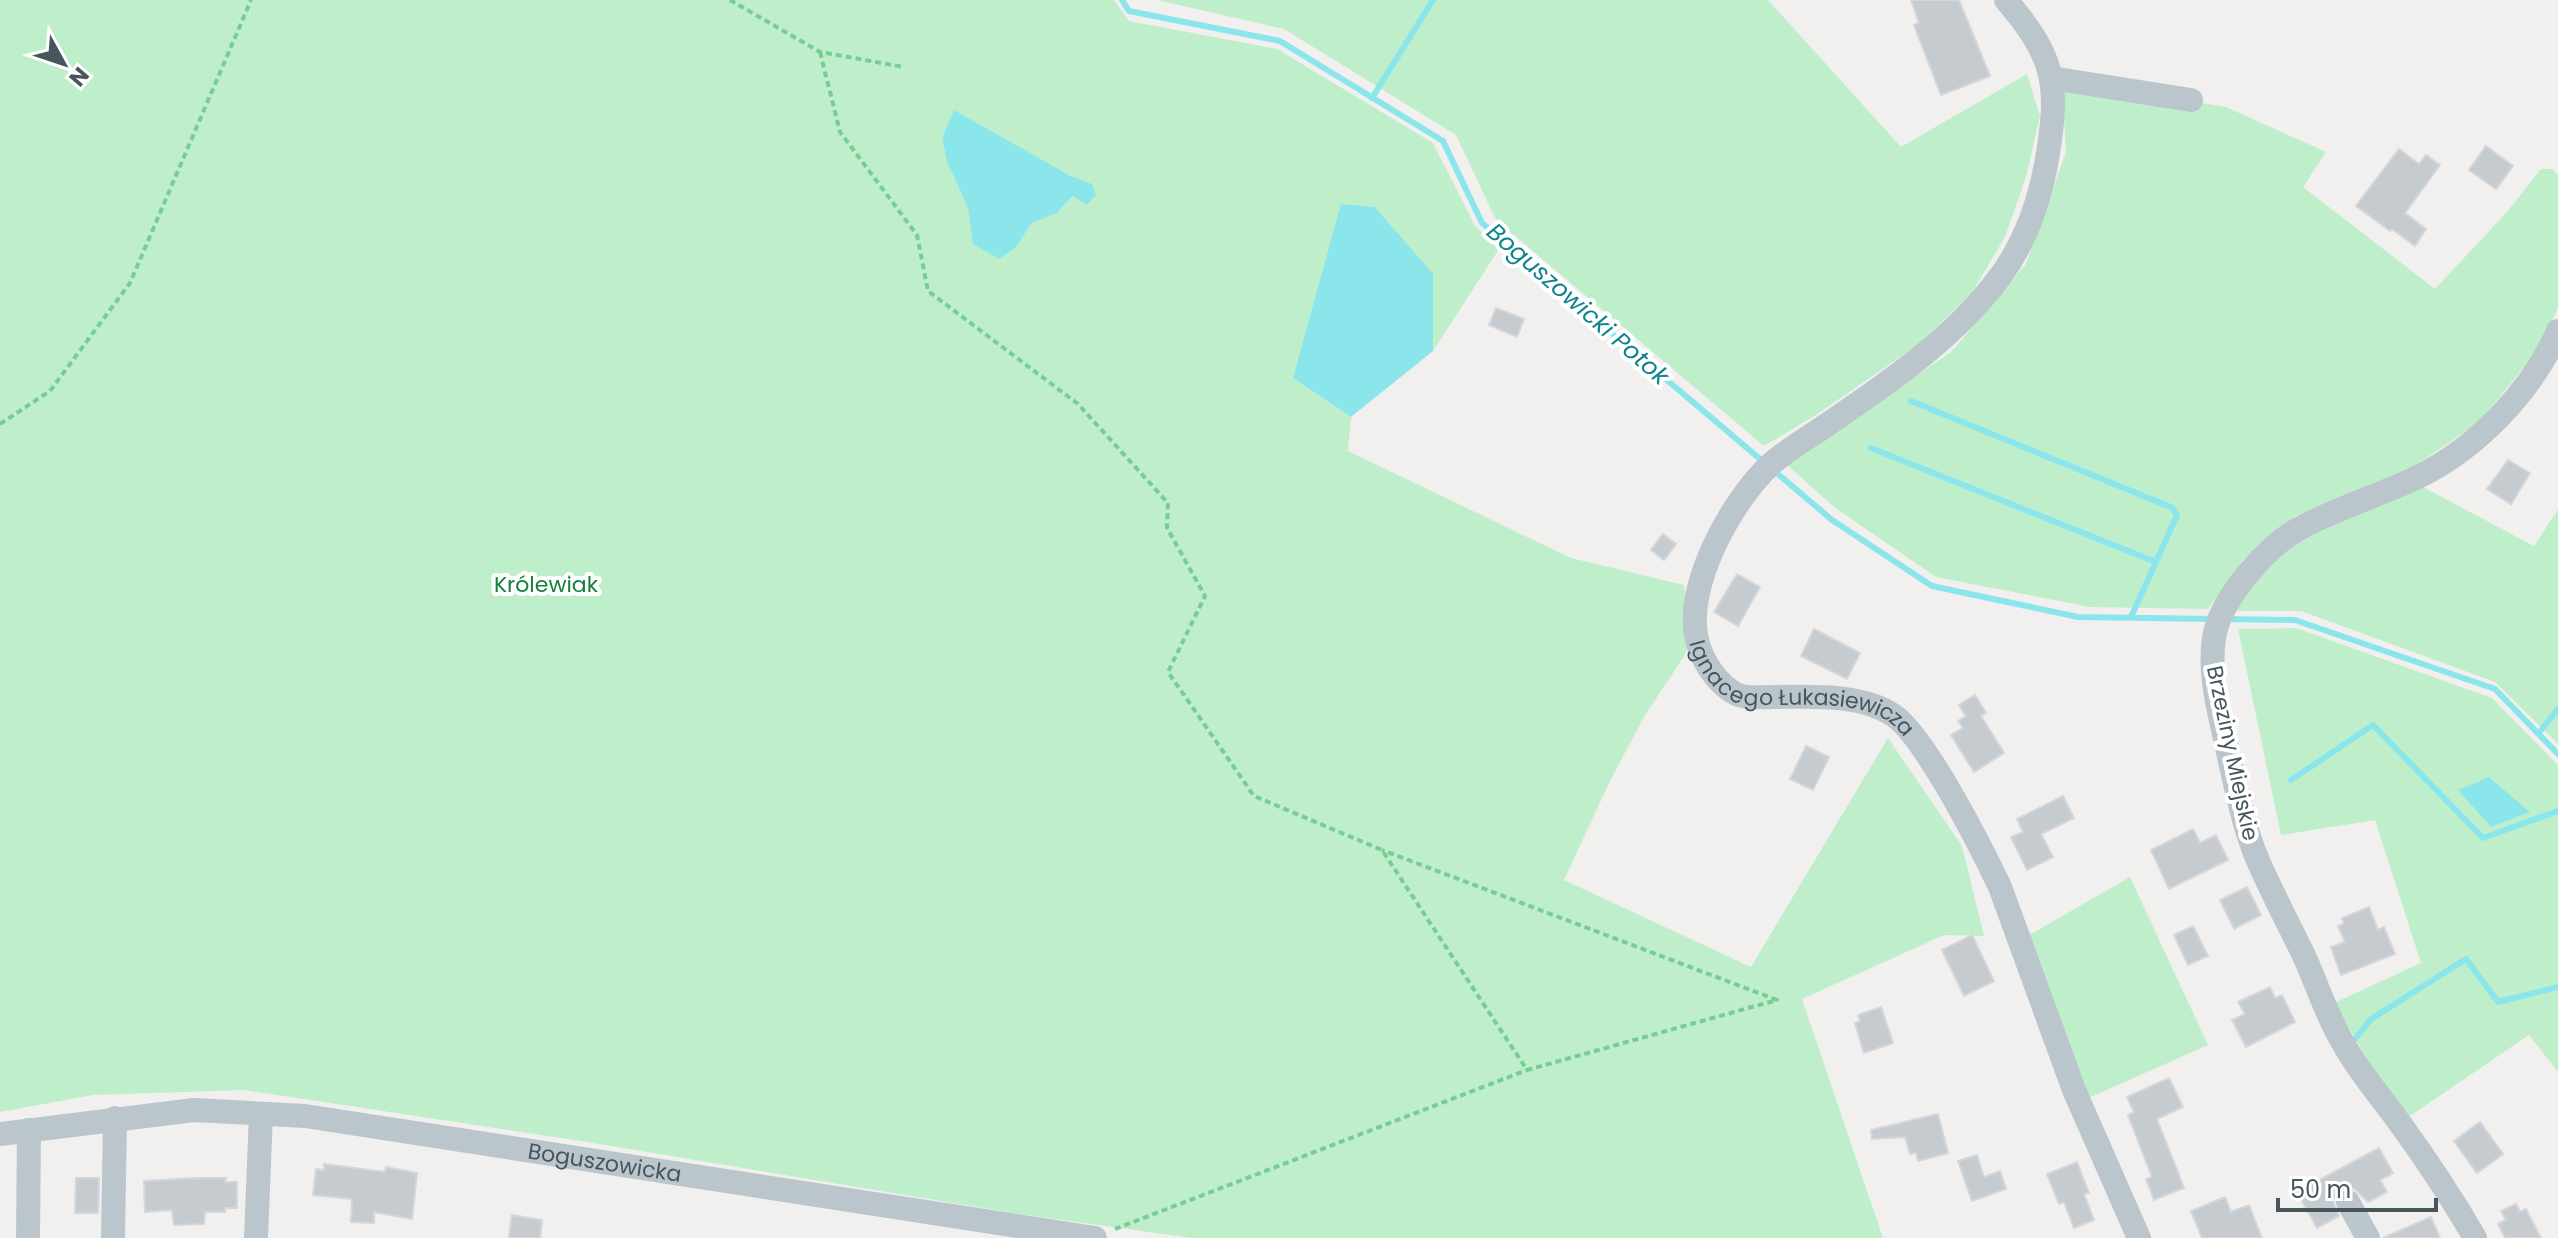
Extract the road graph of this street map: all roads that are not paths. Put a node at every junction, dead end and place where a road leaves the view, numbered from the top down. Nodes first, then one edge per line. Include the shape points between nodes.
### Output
1 (2006, 0) edge
2 (2051, 78) junction
3 (2191, 100) dead end
4 (2558, 331) edge
5 (261, 1114) junction
6 (115, 1118) junction
7 (29, 1130) junction
8 (0, 1134) edge
9 (2348, 1202) dead end
10 (998, 1231) edge
11 (28, 1238) edge
12 (113, 1238) edge
13 (256, 1238) edge
14 (1093, 1238) edge
15 (2139, 1238) edge
16 (2368, 1238) edge
17 (2475, 1238) edge

1 - 2 street, Ignacego Łukasiewicza via 2039,41
2 - 3 street
2 - 15 street, Ignacego Łukasiewicza via 2052,124 2043,180 2008,266 1943,337 1758,477 1708,560 1695,623 1707,664 1735,693 1860,702 1893,715 1911,731 1990,866 2080,1104
4 - 17 street, Brzeziny Miejskie via 2537,368 2483,433 2452,457 2290,535 2257,566 2220,618 2212,656 2214,689 2253,848 2334,1028
5 - 6 street, Boguszowicka via 194,1110
5 - 10 street, Boguszowicka via 305,1116
5 - 13 street
6 - 7 street, Boguszowicka
6 - 12 street
7 - 8 street, Boguszowicka
7 - 11 street
9 - 16 street
10 - 14 street, Boguszowicka

